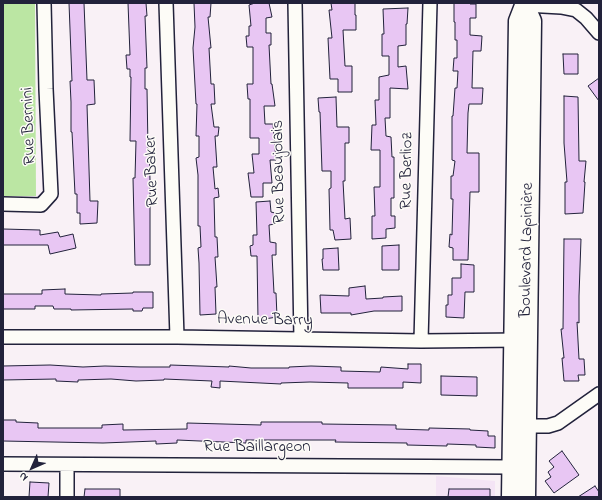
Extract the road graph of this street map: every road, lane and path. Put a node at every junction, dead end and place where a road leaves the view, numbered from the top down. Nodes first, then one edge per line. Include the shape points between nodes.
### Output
1 (44, 3) edge
2 (166, 3) edge
3 (295, 3) edge
4 (430, 3) edge
5 (525, 4) edge
6 (599, 33) edge
7 (3, 204) edge
8 (3, 337) edge
9 (177, 337) junction
10 (301, 339) junction
11 (520, 340) junction
12 (421, 341) junction
13 (599, 394) edge
14 (519, 426) junction
15 (3, 464) edge
16 (67, 465) junction
17 (511, 467) junction
18 (67, 497) edge
19 (511, 497) edge
20 (526, 497) edge

1 - 7 street, Rue Bernini via 50,194 41,205
2 - 9 street, Rue Baker
3 - 10 street, Rue Beaujolais
4 - 12 street, Rue Berlioz
5 - 6 street via 576,10
5 - 11 main road, Boulevard Lapinière via 532,21
8 - 9 street, Avenue Barry
9 - 10 street, Avenue Barry
10 - 12 street, Avenue Barry
11 - 12 street, Avenue Barry
11 - 14 main road, Boulevard Lapinière
13 - 14 street via 558,424
14 - 17 main road, Boulevard Lapinière
14 - 20 main road, Boulevard Lapinière
15 - 16 street, Rue Baillargeon
16 - 17 street, Rue Baillargeon
16 - 18 street
17 - 19 main road, Boulevard Lapinière

